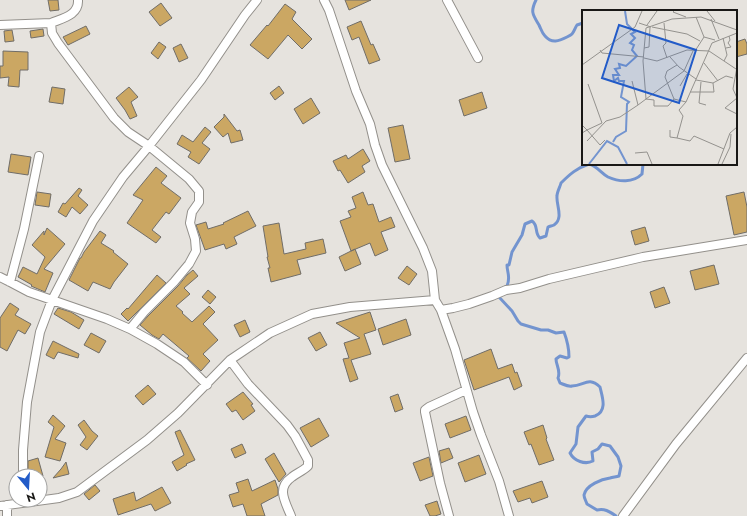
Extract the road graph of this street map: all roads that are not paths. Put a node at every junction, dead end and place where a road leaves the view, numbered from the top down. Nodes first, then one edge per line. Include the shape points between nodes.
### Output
1 (78, 0) edge
2 (257, 0) edge
3 (324, 0) edge
4 (447, 0) edge
5 (51, 24) junction
6 (0, 25) edge
7 (478, 58) dead end
8 (149, 146) junction
9 (39, 156) dead end
10 (747, 240) edge
11 (0, 277) edge
12 (10, 282) junction
13 (52, 300) junction
14 (435, 300) junction
15 (441, 310) junction
16 (130, 330) junction
17 (747, 358) edge
18 (230, 360) junction
19 (207, 385) junction
20 (466, 390) junction
21 (23, 468) edge
22 (48, 499) edge
23 (4, 506) edge
24 (7, 516) edge
25 (291, 516) edge
26 (450, 516) edge
27 (510, 516) edge
28 (623, 516) edge

1 - 5 street via 76,10 70,16
2 - 8 street via 201,80
3 - 14 street via 370,124 382,165 423,248 432,272
4 - 7 street
5 - 6 street
5 - 8 street via 52,33 58,43 114,118 128,132
8 - 13 street via 122,177 93,221
8 - 16 street via 200,191 199,202 192,212 190,223 196,251 174,282
9 - 12 street
10 - 15 street via 643,258 549,279
11 - 12 street
12 - 13 street
13 - 16 street via 107,319
13 - 21 street via 40,332 27,402
14 - 15 street
14 - 18 street via 350,307 312,314 270,333
15 - 20 street
16 - 19 street via 184,362
17 - 28 street via 676,444
18 - 19 street
18 - 25 street via 248,384 287,425 308,460 308,466 284,485 283,493
19 - 22 street via 147,440 77,492
20 - 26 street via 429,407 424,412
20 - 27 street
23 - 24 street

